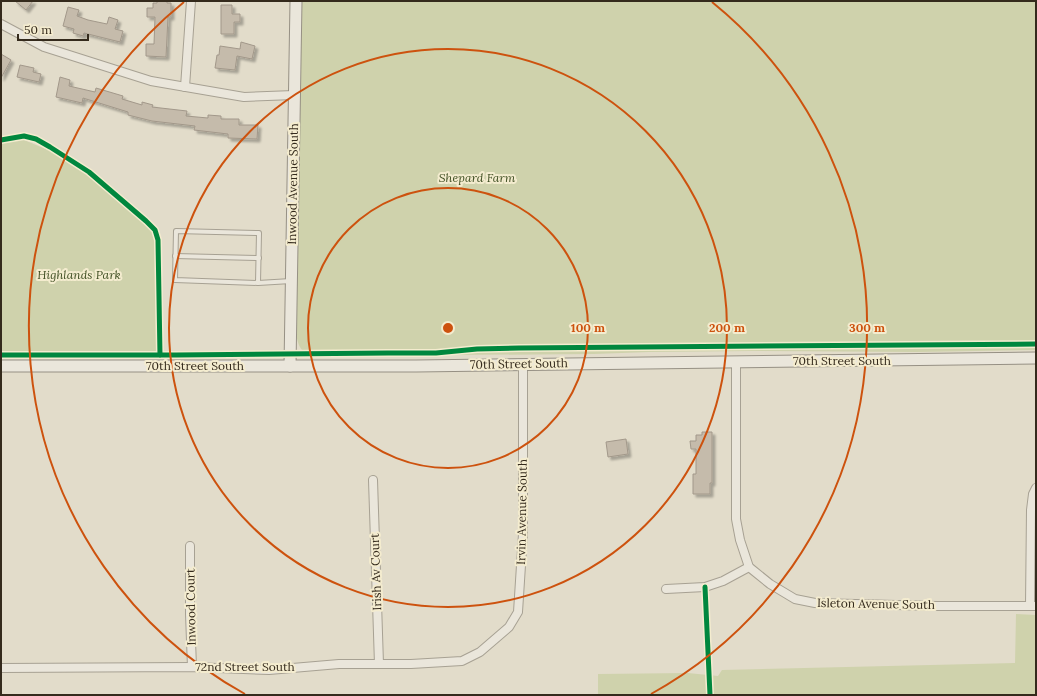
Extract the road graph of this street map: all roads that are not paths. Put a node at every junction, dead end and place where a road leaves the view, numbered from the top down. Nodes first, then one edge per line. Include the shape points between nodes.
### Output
1 (191, 1) edge
2 (296, 1) edge
3 (1, 24) edge
4 (185, 87) junction
5 (294, 95) junction
6 (175, 256) junction
7 (259, 258) junction
8 (291, 281) junction
9 (258, 283) junction
10 (1036, 358) edge
11 (736, 362) junction
12 (523, 364) junction
13 (1, 366) edge
14 (290, 366) junction
15 (374, 480) dead end
16 (1036, 488) edge
17 (190, 546) dead end
18 (749, 567) junction
19 (666, 589) dead end
20 (1033, 606) edge
21 (485, 647) joint
22 (379, 664) junction
23 (192, 667) junction
24 (1, 668) edge

1 - 4 street
2 - 5 main road, Inwood Avenue South
3 - 4 street via 44,47 67,55 151,81
4 - 5 street via 244,97
5 - 8 main road, Inwood Avenue South
6 - 7 lane
6 - 7 lane via 176,231 259,233
6 - 9 lane via 175,280
7 - 9 lane
8 - 9 lane
8 - 14 main road, Inwood Avenue South
10 - 11 main road, 70th Street South
11 - 12 main road, 70th Street South
11 - 18 street via 736,519
12 - 14 main road, 70th Street South
12 - 21 street, Irvin Avenue South via 523,534 518,612 509,627
13 - 14 main road, 70th Street South
15 - 22 street, Irish Av Court
16 - 20 street via 1032,510
17 - 23 street, Inwood Court
18 - 19 street via 705,587
18 - 20 street, Isleton Avenue South via 770,584 795,598 815,603
21 - 22 street, 72nd Street South via 462,662
22 - 23 street, 72nd Street South via 340,664 269,670
23 - 24 street, 72nd Street South

